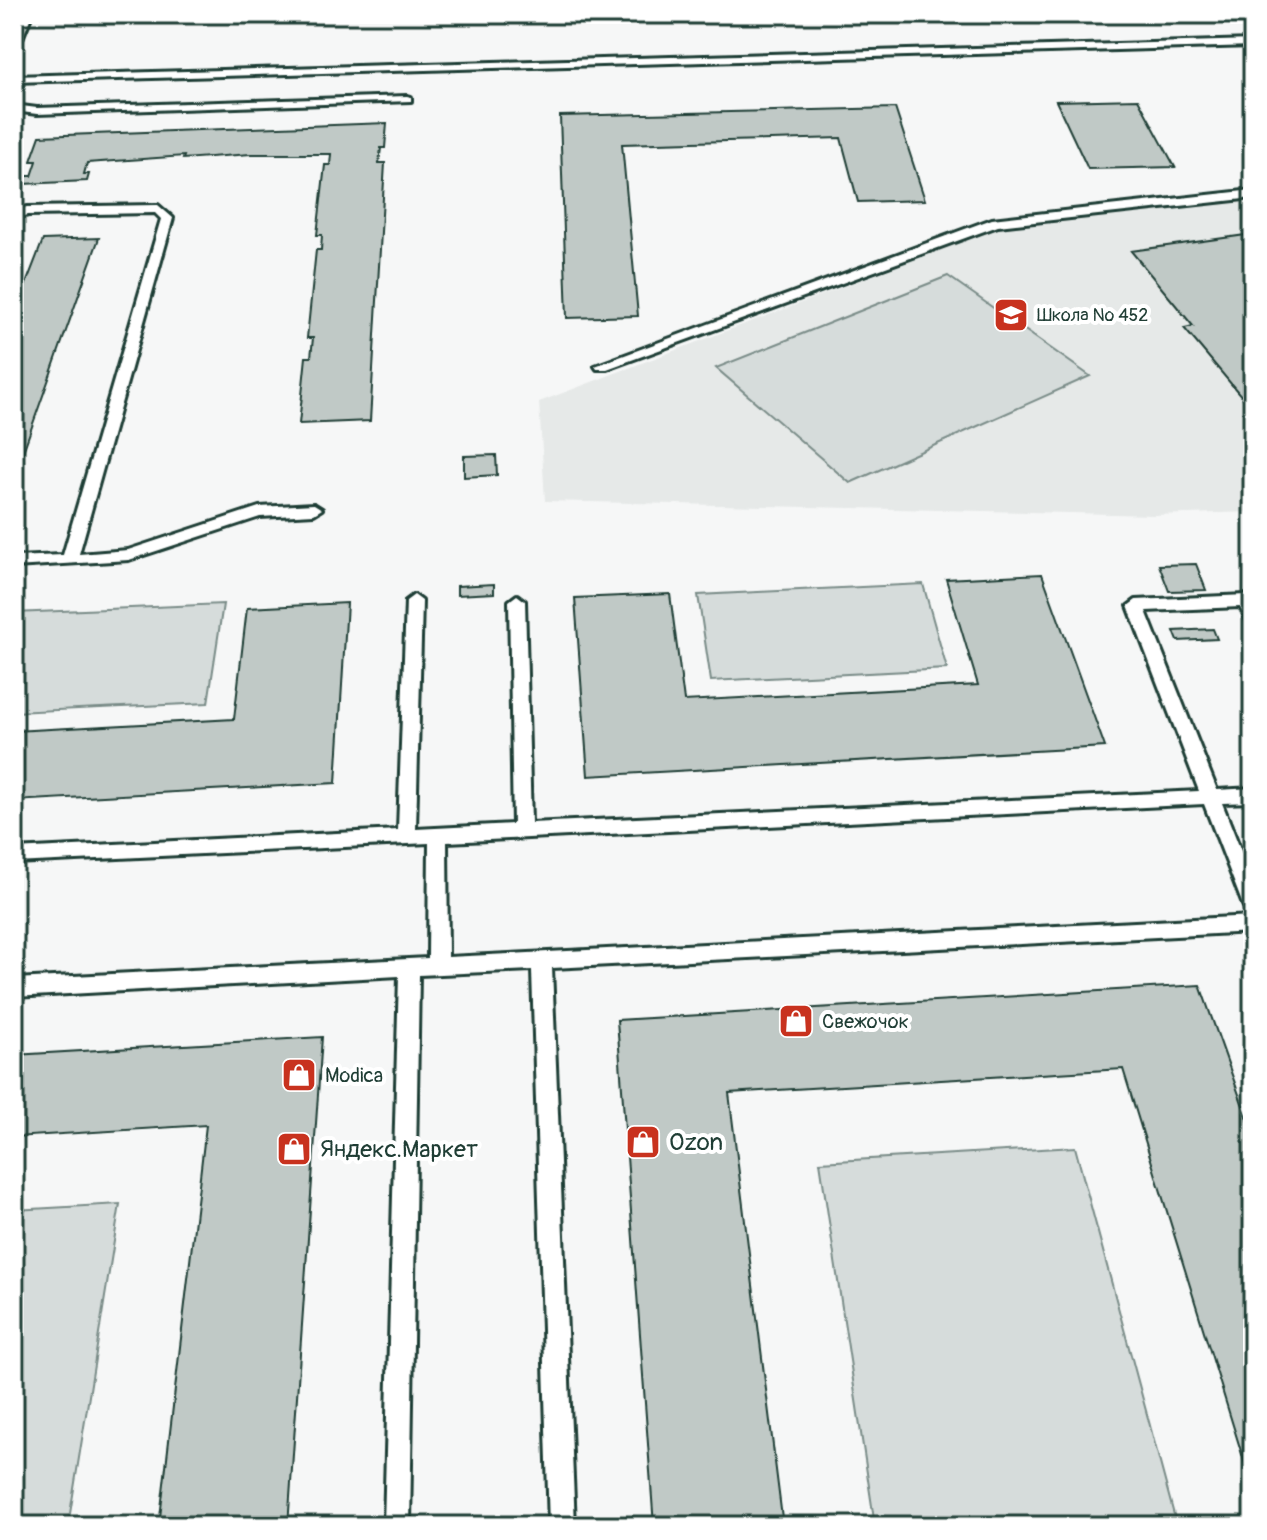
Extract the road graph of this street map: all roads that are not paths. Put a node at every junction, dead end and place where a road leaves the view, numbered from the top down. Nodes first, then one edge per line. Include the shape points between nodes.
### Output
1 (27, 14) edge
2 (1253, 43) edge
3 (14, 46) edge
4 (14, 79) edge
5 (407, 99) dead end
6 (14, 108) edge
7 (1253, 194) edge
8 (14, 215) edge
9 (602, 366) dead end
10 (314, 509) dead end
11 (69, 560) junction
12 (14, 562) edge
13 (414, 601) dead end
14 (517, 601) dead end
15 (1253, 617) edge
16 (1253, 795) edge
17 (1211, 797) junction
18 (522, 831) junction
19 (438, 834) junction
20 (407, 835) junction
21 (14, 856) edge
22 (1253, 905) edge
23 (1253, 924) edge
24 (542, 962) junction
25 (438, 967) junction
26 (409, 968) junction
27 (14, 988) edge
28 (397, 1526) edge
29 (562, 1526) edge

1 - 3 lane
2 - 4 lane
5 - 6 lane
7 - 9 lane via 996,222
8 - 11 lane via 158,209 167,218
10 - 11 lane via 259,512 129,555
11 - 12 lane
13 - 20 lane
14 - 18 lane
15 - 17 lane via 1246,601 1136,606
16 - 17 lane
17 - 18 lane
17 - 22 lane
18 - 19 lane
19 - 20 lane
19 - 25 lane
20 - 21 lane
23 - 24 lane
24 - 25 lane
24 - 29 lane
25 - 26 lane
26 - 27 lane
26 - 28 lane

